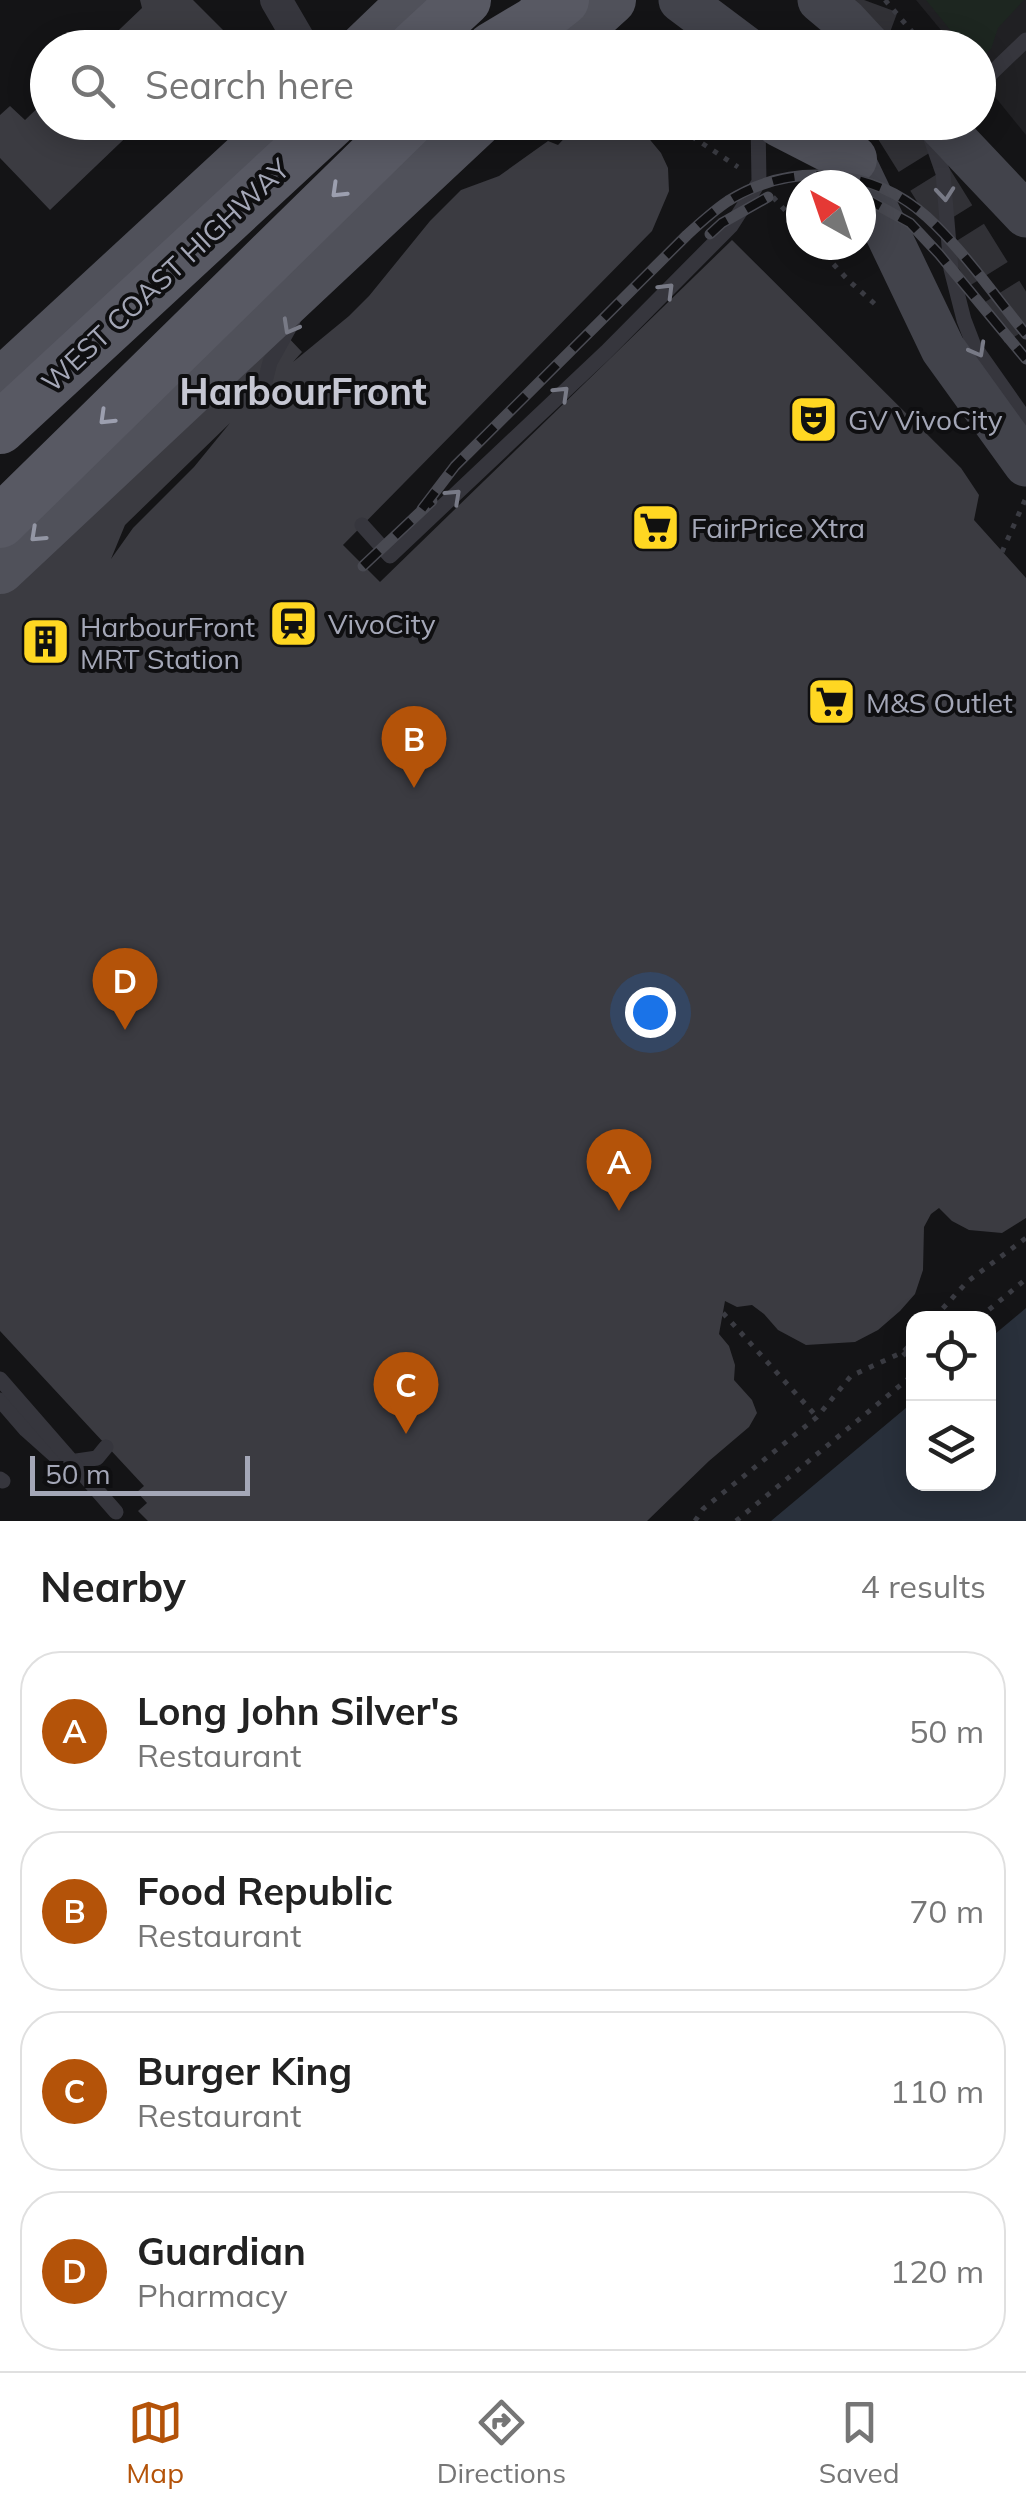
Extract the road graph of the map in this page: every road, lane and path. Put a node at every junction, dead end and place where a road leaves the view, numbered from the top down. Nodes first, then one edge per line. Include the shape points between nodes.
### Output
1 (276, 0) edge
2 (414, 0) edge
3 (465, 0) edge
4 (533, 0) edge
5 (562, 0) edge
6 (611, 0) edge
7 (682, 0) edge
8 (820, 0) edge
9 (885, 0) edge
10 (294, 30) edge
11 (383, 30) edge
12 (432, 30) edge
13 (503, 30) edge
14 (524, 30) edge
15 (578, 30) edge
16 (721, 30) edge
17 (853, 30) edge
18 (911, 30) edge
19 (1026, 40) edge
20 (996, 69) edge
21 (264, 140) edge
22 (312, 140) edge
23 (390, 140) edge
24 (458, 140) edge
25 (758, 140) edge
26 (932, 140) edge
27 (966, 140) edge
28 (842, 141) edge
29 (1026, 215) edge
30 (830, 260) edge
31 (321, 269) junction
32 (917, 291) junction
33 (0, 384) edge
34 (264, 386) dead end
35 (1026, 420) edge
36 (0, 428) edge
37 (1026, 464) edge
38 (1026, 497) edge
39 (0, 522) edge
40 (362, 525) dead end
41 (1002, 552) dead end
42 (0, 569) edge
43 (1026, 1238) edge
44 (1026, 1279) edge
45 (940, 1311) edge
46 (987, 1311) edge
47 (723, 1313) dead end
48 (906, 1349) edge
49 (903, 1352) junction
50 (906, 1355) edge
51 (0, 1379) edge
52 (906, 1381) edge
53 (0, 1400) edge
54 (817, 1416) junction
55 (106, 1447) dead end
56 (118, 1521) edge
57 (695, 1521) edge
58 (736, 1521) edge

1 - 10 street
2 - 11 main road
3 - 12 highway
4 - 13 highway
5 - 14 highway
6 - 15 main road
7 - 16 main road
8 - 17 main road
9 - 18 path
19 - 20 lane
21 - 33 main road
22 - 36 highway, WEST COAST HIGHWAY
23 -> 39 highway, WEST COAST HIGHWAY
24 - 31 main road
40 -> 25 lane via 390,556 606,352 726,231 759,182
26 -> 35 lane via 943,172 951,268 964,320 974,346
27 - 29 main road
28 - 32 main road
30 - 32 path via 877,306
31 -> 34 lane via 270,362
31 -> 42 main road
32 - 37 main road via 944,349
38 - 41 path
43 - 45 path
44 - 46 path
47 - 54 path
48 - 49 path
49 - 50 path
49 - 54 path via 850,1376
51 - 56 lane, bridge
52 - 58 path
53 - 55 lane via 62,1463 97,1458
54 - 57 path

